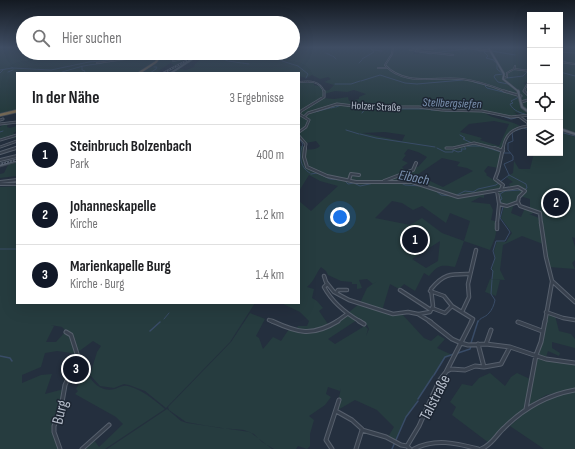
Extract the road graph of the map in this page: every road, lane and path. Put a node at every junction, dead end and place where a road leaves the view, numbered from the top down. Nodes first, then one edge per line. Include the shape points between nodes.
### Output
1 (378, 68) dead end
2 (387, 68) joint
3 (500, 68) edge
4 (514, 69) joint
5 (527, 71) edge
6 (503, 78) junction
7 (300, 82) edge
8 (528, 84) edge
9 (521, 96) junction
10 (521, 102) junction
11 (16, 112) edge
12 (300, 112) edge
13 (527, 112) edge
14 (0, 115) edge
15 (300, 115) edge
16 (527, 115) edge
17 (304, 117) junction
18 (520, 118) junction
19 (3, 119) dead end
20 (0, 120) edge
21 (16, 122) edge
22 (0, 124) edge
23 (563, 130) edge
24 (300, 131) edge
25 (575, 134) edge
26 (16, 135) edge
27 (300, 137) edge
28 (0, 140) edge
29 (16, 141) edge
30 (0, 146) edge
31 (3, 146) dead end
32 (16, 148) edge
33 (446, 148) dead end
34 (502, 151) junction
35 (4, 152) junction
36 (0, 153) edge
37 (16, 156) edge
38 (0, 160) edge
39 (16, 160) edge
40 (416, 163) dead end
41 (0, 165) edge
42 (359, 175) dead end
43 (16, 180) edge
44 (349, 180) junction
45 (384, 181) junction
46 (0, 183) edge
47 (16, 184) edge
48 (501, 189) junction
49 (497, 191) junction
50 (518, 202) junction
51 (502, 205) junction
52 (497, 229) dead end
53 (476, 250) dead end
54 (470, 274) junction
55 (324, 276) dead end
56 (552, 282) junction
57 (327, 284) junction
58 (347, 290) dead end
59 (400, 290) dead end
60 (430, 291) junction
61 (336, 293) junction
62 (575, 302) edge
63 (452, 306) junction
64 (432, 309) junction
65 (462, 312) junction
66 (546, 312) junction
67 (347, 314) junction
68 (418, 314) junction
69 (269, 320) dead end
70 (575, 320) edge
71 (518, 322) dead end
72 (364, 324) dead end
73 (491, 330) dead end
74 (66, 332) dead end
75 (542, 332) junction
76 (461, 343) junction
77 (478, 344) junction
78 (486, 344) junction
79 (510, 347) junction
80 (536, 355) junction
81 (575, 364) edge
82 (484, 368) junction
83 (446, 372) junction
84 (575, 390) edge
85 (339, 400) dead end
86 (526, 409) junction
87 (336, 411) junction
88 (109, 425) dead end
89 (362, 430) junction
90 (408, 447) edge
91 (60, 449) edge
92 (82, 449) edge
93 (332, 449) edge
94 (356, 449) edge
95 (414, 449) edge
96 (480, 449) edge

1 - 2 street
2 - 9 street via 403,77 472,80
3 - 6 main road via 504,74
4 - 5 street
4 - 6 street
6 - 9 main road via 518,90
7 - 12 street via 315,83 324,89 324,97
8 - 10 street via 524,90 530,97
9 - 10 main road
10 - 13 main road
11 - 14 highway
15 - 17 street
16 - 18 street
17 - 18 street, Holzer Straße via 308,113 339,104 482,111
17 - 24 street via 309,122
18 - 34 street via 528,123 528,126 519,126 512,130
19 - 20 street
21 - 22 street
23 - 25 main road
26 - 28 street
27 - 44 street via 306,144 304,156 308,169
29 - 30 street
31 - 35 street
32 - 35 street
33 - 34 street via 456,149 472,144
34 - 48 street via 499,171 494,179 502,184
35 - 36 street
37 - 38 street
39 - 41 main road
40 - 45 street via 413,170
42 - 44 street via 351,174
43 - 46 street
44 - 45 street
45 - 49 street via 415,183 453,196
46 - 47 street
48 - 49 street
48 - 50 street via 518,187 524,191
49 - 51 street
50 - 51 street
50 - 56 street via 520,206 540,213 545,255
51 - 52 street
53 - 54 street
54 - 60 street via 448,274
54 - 65 street via 469,297
55 - 57 street
56 - 62 street
56 - 66 street
57 - 61 street
57 - 67 street via 324,287 325,291
58 - 61 street via 338,290
59 - 64 street
60 - 63 street via 444,296
60 - 64 street
61 - 68 street via 386,313
63 - 64 street via 445,312
63 - 65 street
64 - 68 street via 428,313
65 - 76 street, Talstraße via 474,319
66 - 70 street
66 - 75 street
67 - 69 street via 345,318 322,331 305,334
67 - 72 street
68 - 76 street
71 - 75 street
73 - 78 street
74 - 91 street, Burg via 71,335 78,357 65,385 61,408 54,426
75 - 80 street
76 - 77 street
76 - 83 street, Talstraße
77 - 78 street
77 - 82 street
78 - 79 street
79 - 80 street
79 - 82 street via 501,364
80 - 81 street
80 - 86 street
82 - 83 street via 476,366
83 - 90 street, Talstraße via 439,381
84 - 86 street via 546,396
85 - 87 street
86 - 96 street via 488,446
87 - 89 street via 352,420
87 - 93 street via 326,440
88 - 92 street
89 - 90 street
89 - 94 street
95 - 96 street via 423,444 444,443

